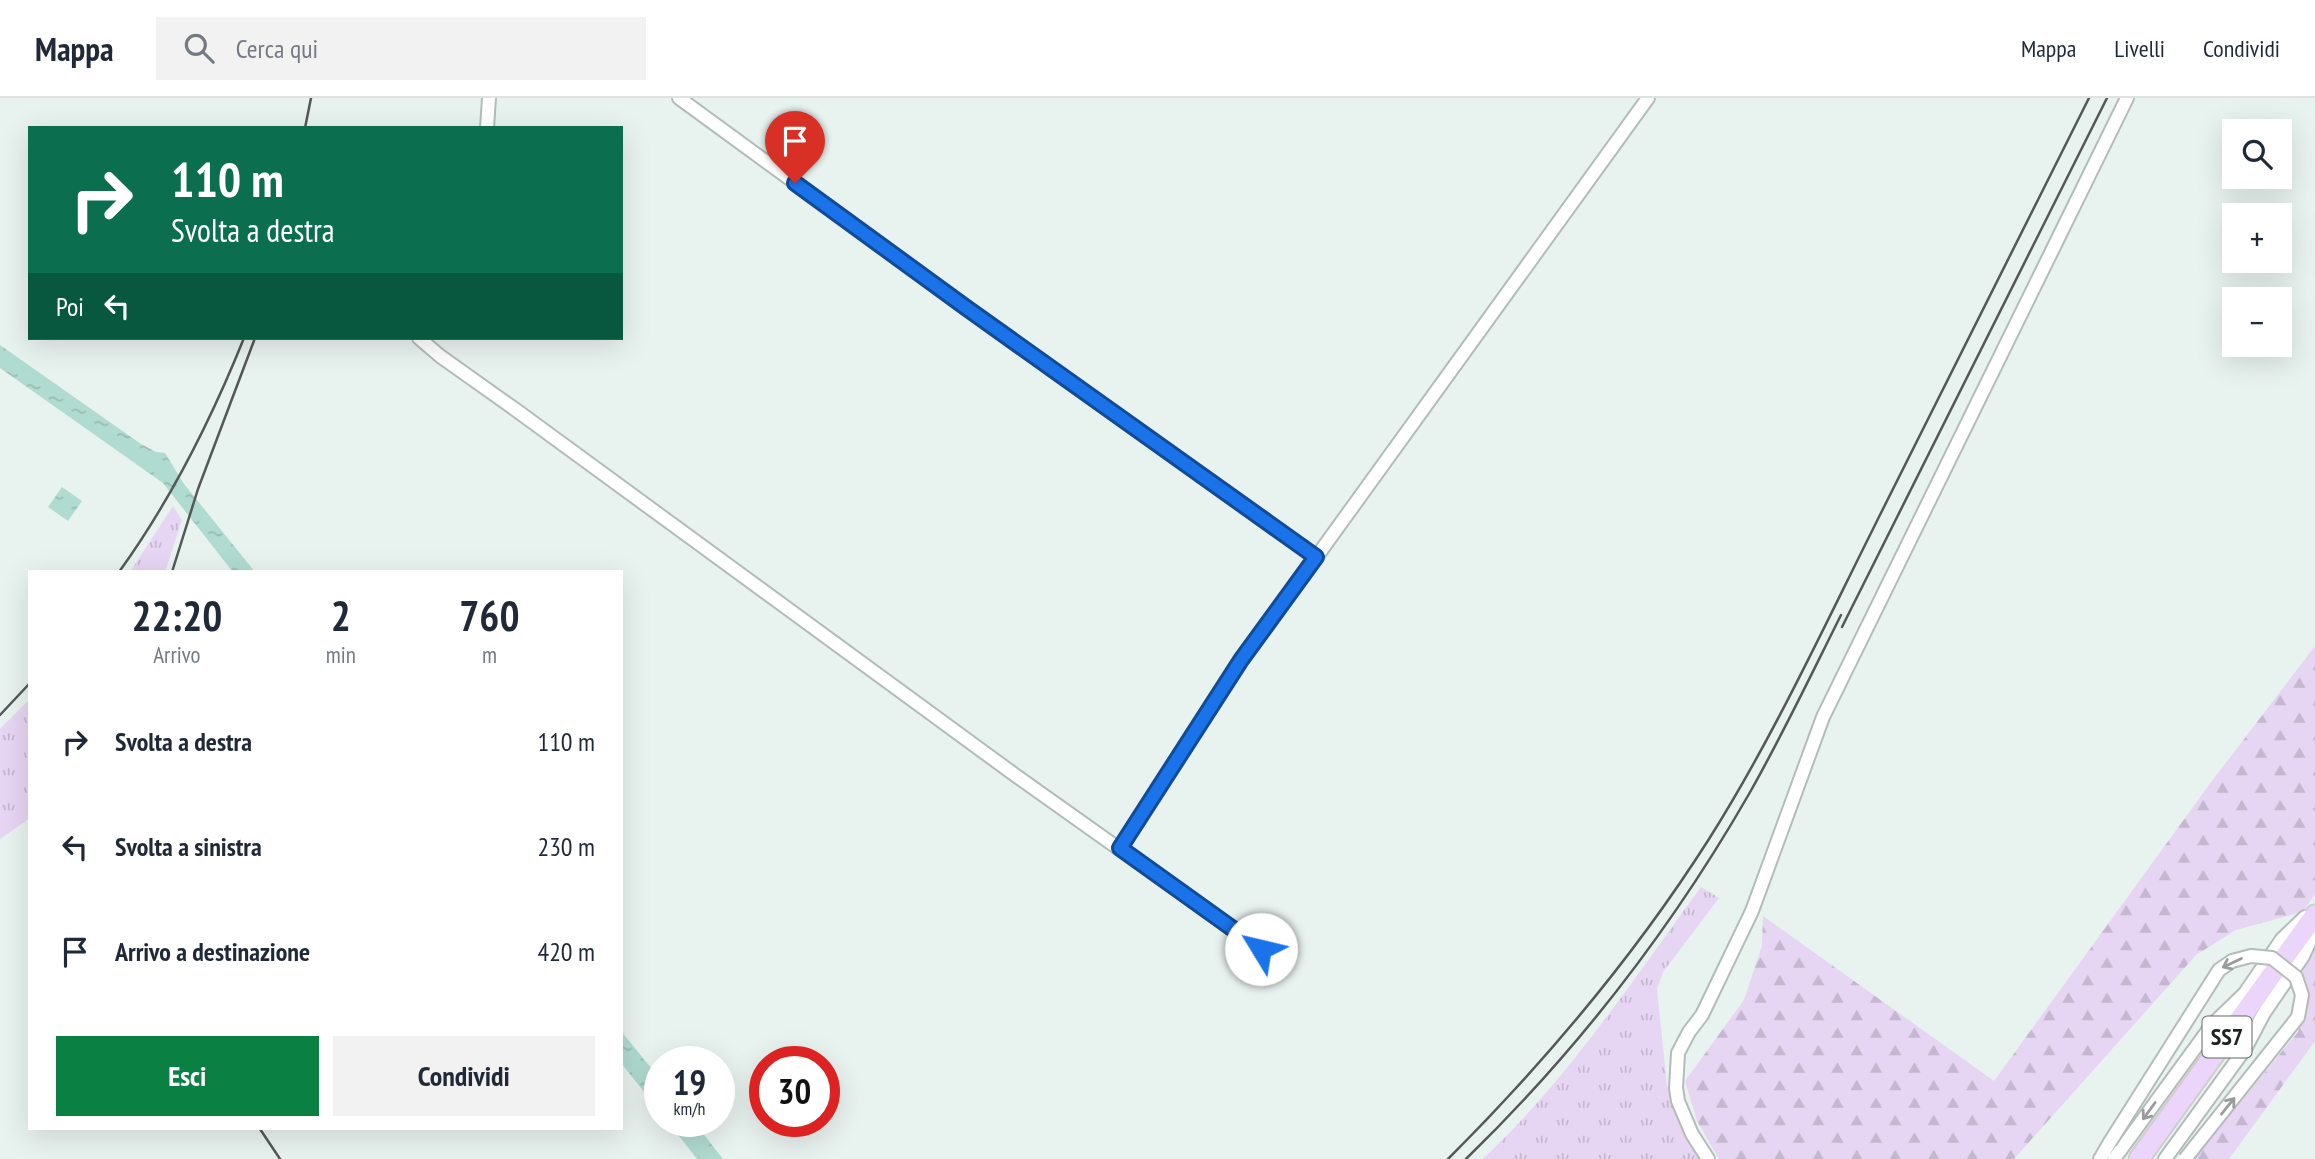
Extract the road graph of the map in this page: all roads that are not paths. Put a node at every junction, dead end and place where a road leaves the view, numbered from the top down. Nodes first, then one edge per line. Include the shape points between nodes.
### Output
1 (489, 98) edge
2 (679, 98) edge
3 (1648, 98) edge
4 (2127, 98) edge
5 (487, 126) edge
6 (421, 340) edge
7 (1316, 557) junction
8 (1120, 848) junction
9 (2315, 907) edge
10 (2315, 915) edge
11 (2315, 930) edge
12 (1261, 949) dead end
13 (1709, 1159) edge
14 (2100, 1159) edge
15 (2114, 1159) edge
16 (2139, 1159) edge
17 (2165, 1159) edge
18 (2185, 1159) edge

1 - 5 street
2 - 7 street
3 - 7 street
4 - 13 street via 1824,717 1752,911 1702,1015 1678,1053 1678,1101
6 - 8 street via 993,760
7 - 8 street via 1241,660
8 - 12 street
9 -> 15 street via 2282,939 2245,993 2211,1025
10 - 16 main road, SS7
11 - 17 street via 2245,1049
18 -> 14 street, bridge via 2298,1017 2302,995 2296,977 2272,958 2251,956 2219,970

